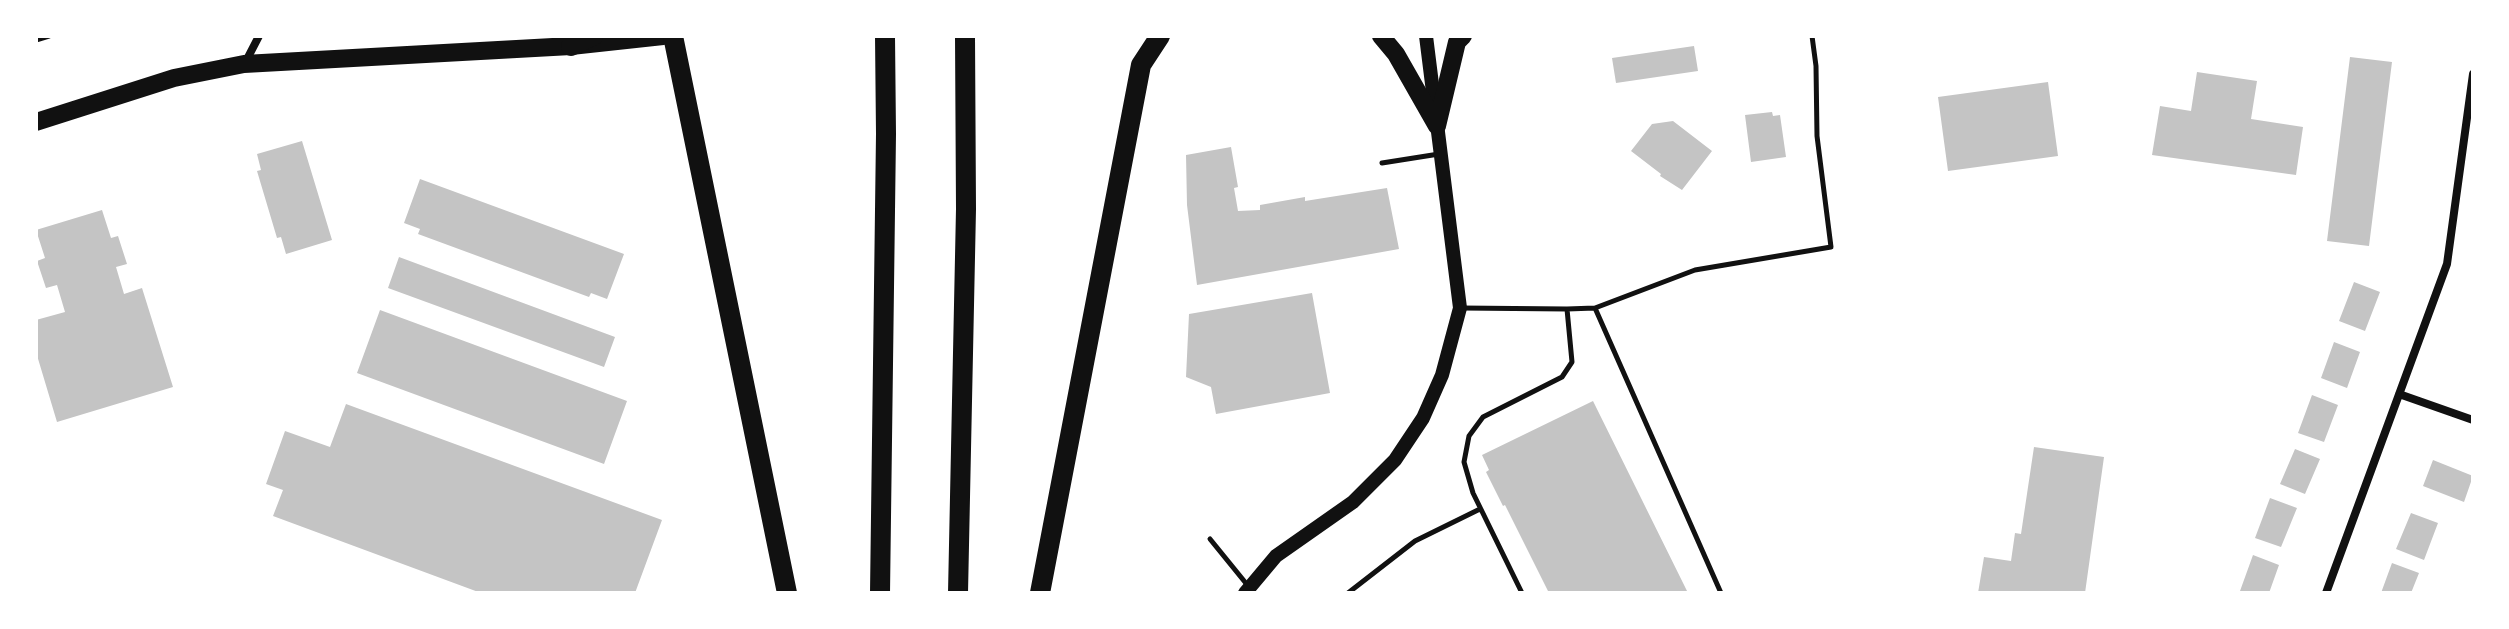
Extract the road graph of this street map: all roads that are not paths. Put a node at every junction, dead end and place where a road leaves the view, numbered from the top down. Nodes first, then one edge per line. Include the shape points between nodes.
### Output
1 (49, 36) edge
2 (259, 36) edge
3 (593, 36) edge
4 (663, 36) edge
5 (673, 36) edge
6 (885, 36) edge
7 (965, 36) edge
8 (1160, 36) edge
9 (1381, 36) edge
10 (1426, 36) edge
11 (1463, 36) edge
12 (1812, 36) edge
13 (36, 40) edge
14 (571, 46) junction
15 (244, 64) junction
16 (2473, 74) edge
17 (36, 122) edge
18 (1437, 126) junction
19 (1440, 154) junction
20 (1382, 163) dead end
21 (1460, 308) junction
22 (1595, 308) junction
23 (1567, 309) junction
24 (2399, 394) junction
25 (2473, 420) edge
26 (1480, 509) junction
27 (1210, 539) dead end
28 (1248, 590) edge
29 (787, 593) edge
30 (880, 593) edge
31 (958, 593) edge
32 (1040, 593) edge
33 (1348, 593) edge
34 (1522, 593) edge
35 (1721, 593) edge
36 (2326, 593) edge

1 - 13 lane
2 - 15 street
3 - 14 highway
4 - 14 main road
5 - 29 highway
6 - 30 highway
7 - 31 highway
8 - 32 highway via 1141,65
9 - 18 main road
10 - 18 street
11 - 18 main road via 1457,42
12 - 22 lane via 1831,247 1695,270
14 - 15 main road
15 - 17 main road via 174,78
16 - 24 street via 2447,264
18 - 19 street
19 - 20 lane
19 - 21 street
21 - 23 lane
21 - 28 street via 1442,375 1423,418 1395,460 1353,502 1276,556
22 - 23 lane
22 - 35 lane
23 - 26 lane via 1572,362 1562,377 1483,417 1469,436 1464,462
24 - 25 street
24 - 36 street
26 - 33 lane via 1415,541
26 - 34 lane
27 - 28 lane

